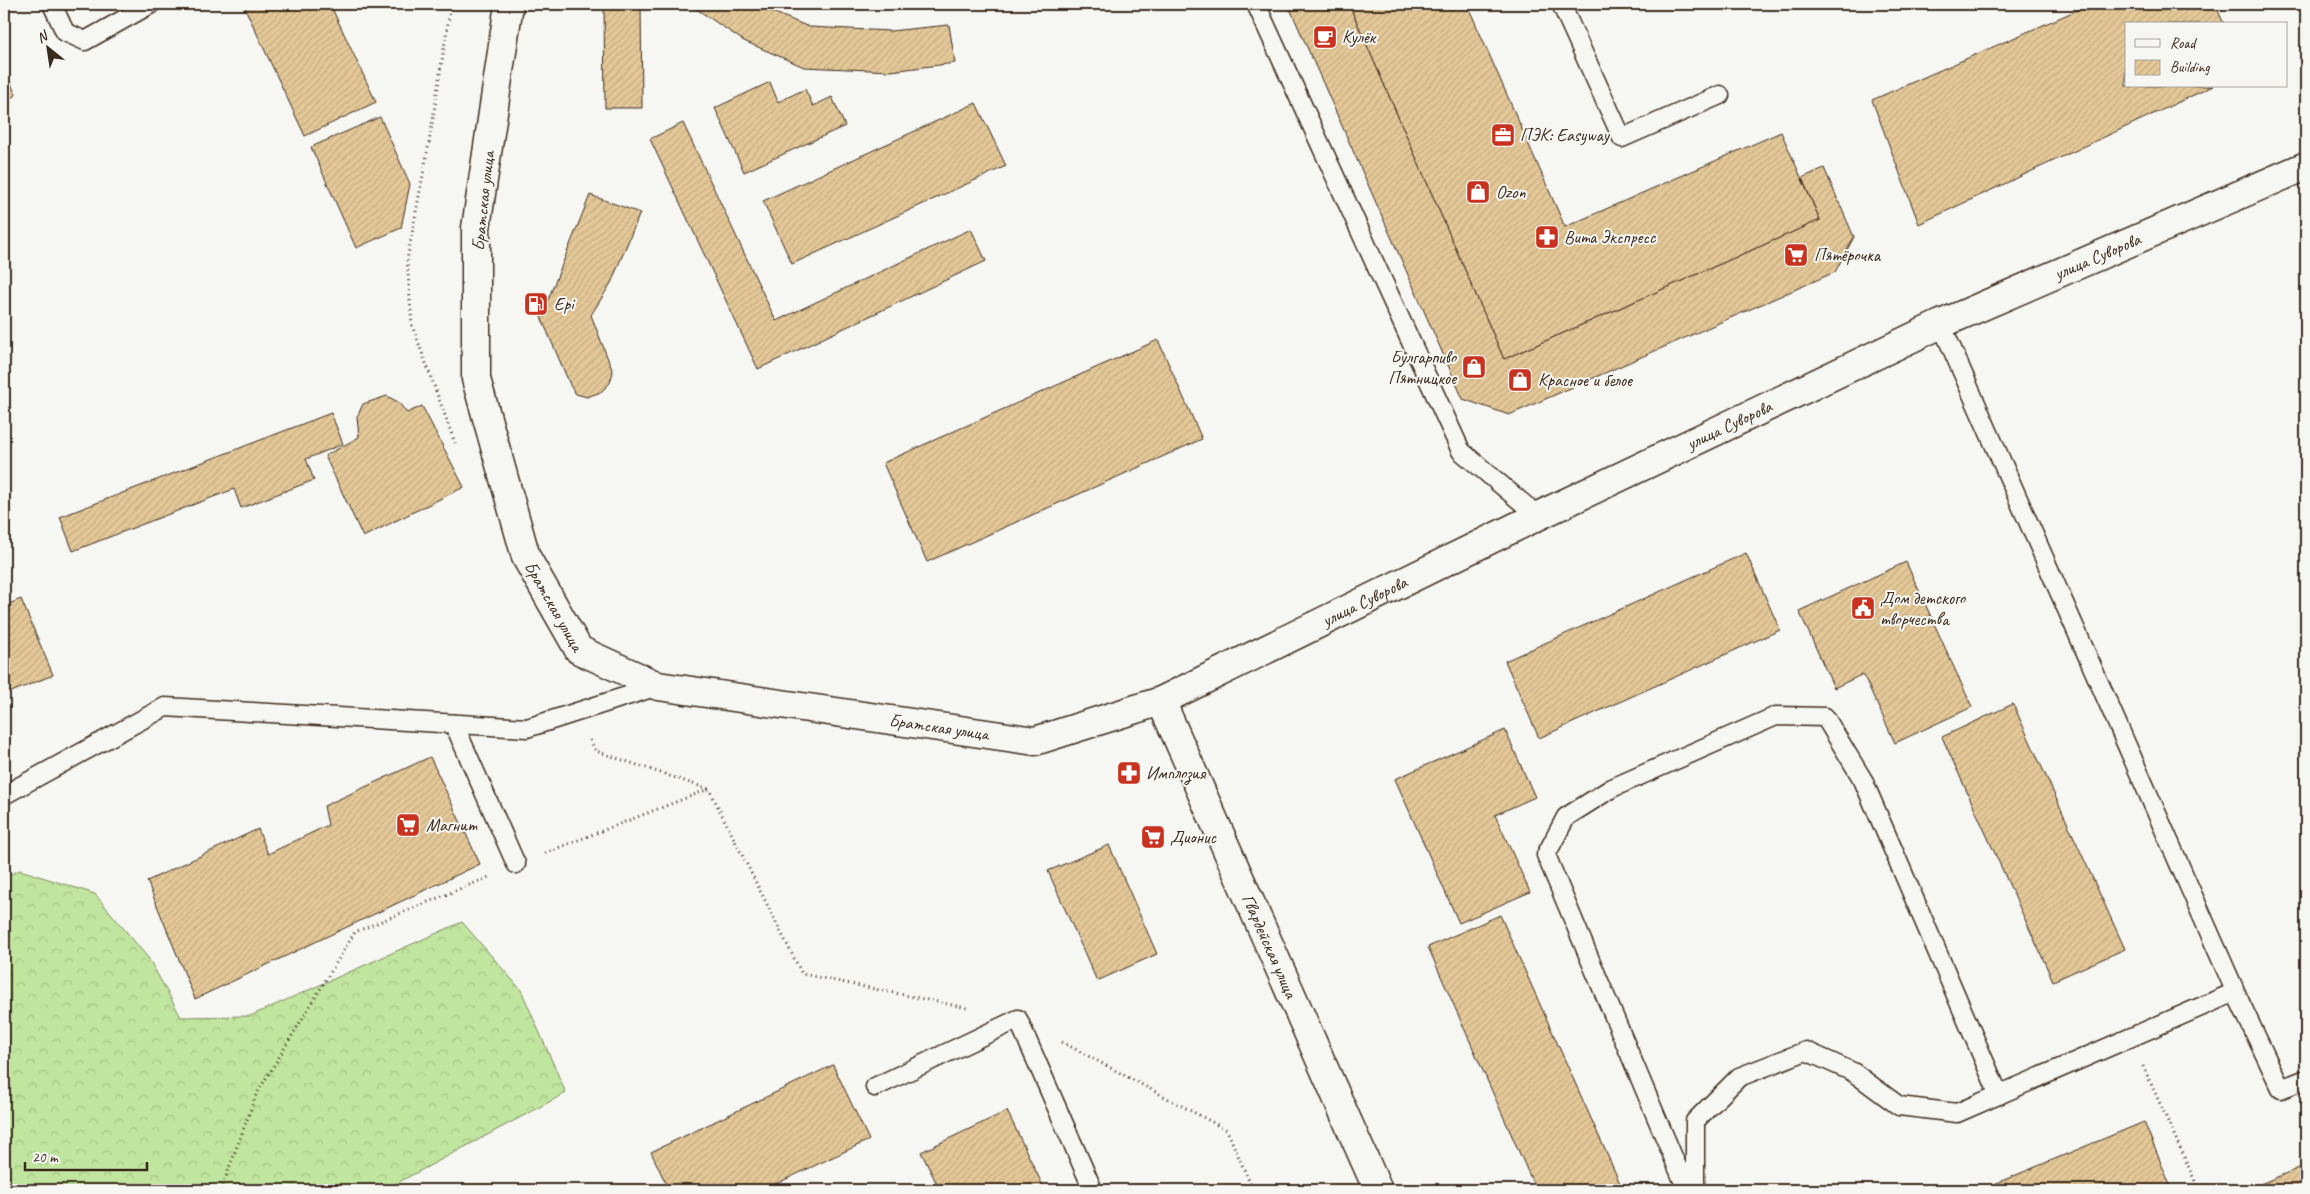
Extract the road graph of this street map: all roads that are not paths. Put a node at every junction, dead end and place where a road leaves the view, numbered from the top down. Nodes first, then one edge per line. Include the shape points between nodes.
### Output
1 (52, 4) edge
2 (151, 4) edge
3 (509, 4) edge
4 (1256, 4) edge
5 (1561, 4) edge
6 (1720, 95) dead end
7 (2306, 166) edge
8 (1941, 324) junction
9 (1538, 516) junction
10 (658, 686) junction
11 (1161, 701) junction
12 (454, 724) junction
13 (4, 795) edge
14 (516, 864) road end
15 (2235, 992) junction
16 (2306, 1078) edge
17 (875, 1087) dead end
18 (1999, 1095) junction
19 (1093, 1190) edge
20 (1378, 1190) edge
21 (1687, 1190) edge
22 (1695, 1190) edge

1 - 2 lane via 65,32 85,41
3 - 10 street, Братская улица via 476,228 476,378 526,557 579,650
4 - 9 lane via 1461,451
5 - 6 lane via 1622,138
7 - 8 street, улица Суворова
8 - 9 street, улица Суворова
8 - 15 lane
9 - 11 street, улица Суворова
10 - 11 street, Братская улица via 1035,741
10 - 12 lane via 527,728
11 - 20 street, Гвардейская улица
12 - 13 lane via 165,707
12 - 14 lane
15 - 16 lane via 2281,1089
15 - 18 lane
17 - 19 lane via 1018,1019
18 - 21 lane via 1863,780 1826,717 1776,716 1612,788 1566,817 1546,856
18 - 22 lane via 1957,1113 1899,1106 1853,1072 1806,1051 1739,1077 1695,1121

